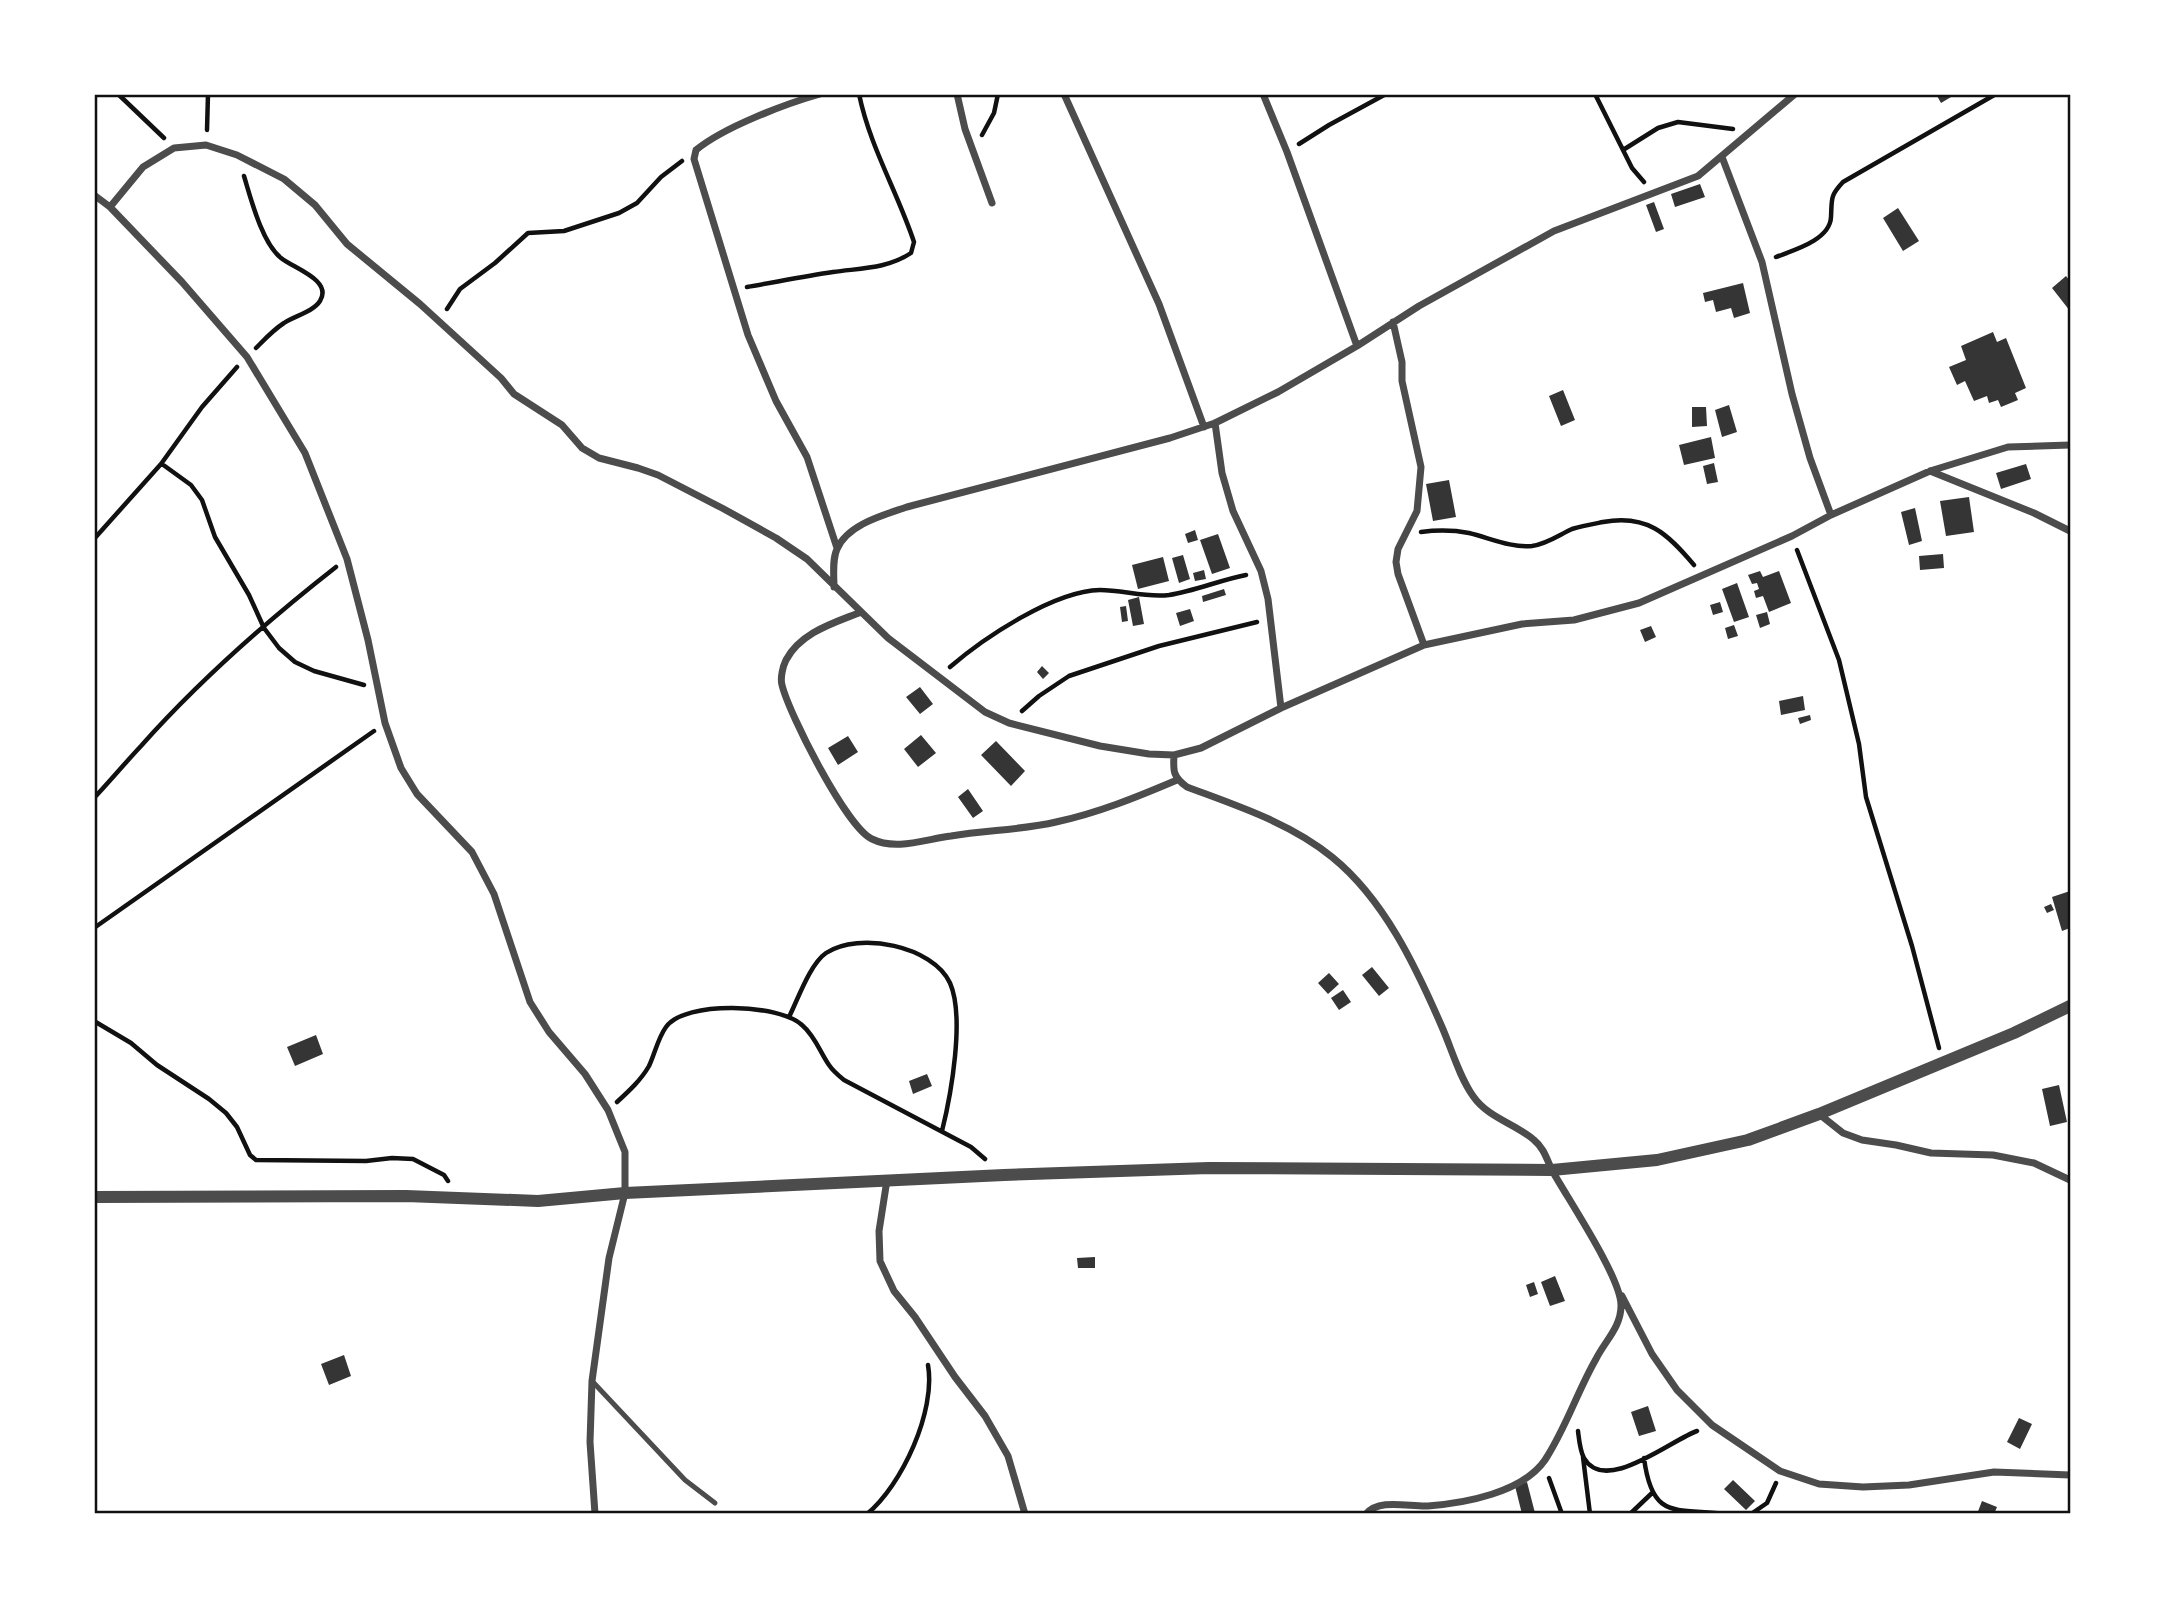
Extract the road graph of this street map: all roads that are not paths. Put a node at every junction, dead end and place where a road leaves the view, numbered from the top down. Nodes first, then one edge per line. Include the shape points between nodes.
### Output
1 (820, 94) edge
2 (957, 94) edge
3 (1064, 94) edge
4 (1263, 94) edge
5 (1795, 94) edge
6 (1722, 157) junction
7 (94, 195) edge
8 (992, 203) dead end
9 (110, 207) junction
10 (1393, 322) junction
11 (1357, 345) junction
12 (1215, 423) junction
13 (1204, 427) junction
14 (2070, 444) edge
15 (1930, 471) junction
16 (1831, 515) junction
17 (2070, 531) edge
18 (837, 548) junction
19 (834, 587) junction
20 (861, 612) junction
21 (1424, 645) junction
22 (1281, 708) junction
23 (1174, 755) junction
24 (1177, 780) junction
25 (2070, 1006) edge
26 (1819, 1114) junction
27 (1552, 1170) junction
28 (887, 1180) junction
29 (2070, 1180) edge
30 (625, 1193) junction
31 (94, 1198) edge
32 (1618, 1289) junction
33 (592, 1381) junction
34 (2070, 1475) edge
35 (715, 1503) dead end
36 (595, 1514) edge
37 (1025, 1514) edge
38 (1366, 1514) edge

1 - 18 street via 708,140 696,150 694,159 762,371 807,457
2 - 8 street
3 - 13 street via 1159,304
4 - 11 street
5 - 6 street
6 - 10 street via 1698,176 1554,231
6 - 16 street via 1762,262 1796,407
7 - 9 street
9 - 19 street via 143,167 174,148 206,145 284,179 315,205 347,243 440,322 514,394 562,425 582,448 599,458 658,475 722,508 807,559
9 - 30 street via 247,357 305,453 346,559 385,723 401,768 417,794 472,852 489,883 530,1002 608,1110 625,1152
10 - 11 street
10 - 21 street via 1421,467 1417,511 1396,562
11 - 12 street
12 - 13 street
12 - 22 street via 1233,510 1261,571
13 - 18 street via 907,507 873,519 851,532
14 - 15 street via 2008,447
15 - 16 street
15 - 17 street
16 - 21 street via 1639,603 1574,620 1522,624
18 - 19 street
19 - 20 street
20 - 23 street via 985,712 1009,723 1100,746
20 - 24 street via 798,643 786,660 780,682 839,799 858,829 873,840 898,845 1054,823 1097,812
21 - 22 street
22 - 23 street via 1202,748
23 - 24 street
24 - 27 street via 1286,828 1332,856 1361,886 1398,937 1474,1098 1532,1138 1544,1150
25 - 26 street
26 - 27 street via 1748,1140 1657,1160
26 - 29 street via 1843,1133 1862,1140 1947,1155 1993,1155 2034,1163
27 - 28 street via 1209,1168
27 - 32 street
28 - 30 street
28 - 37 street via 879,1231 880,1261 894,1291 985,1416 1008,1456
30 - 31 street via 538,1201 221,1195
30 - 33 street via 609,1258
32 - 34 street via 1677,1390 1712,1425 1780,1471 1819,1484 1863,1487 1994,1472
32 - 38 street via 1621,1306 1615,1331 1596,1358 1543,1462 1529,1476 1469,1501 1385,1505
33 - 35 lane via 685,1480
33 - 36 street

